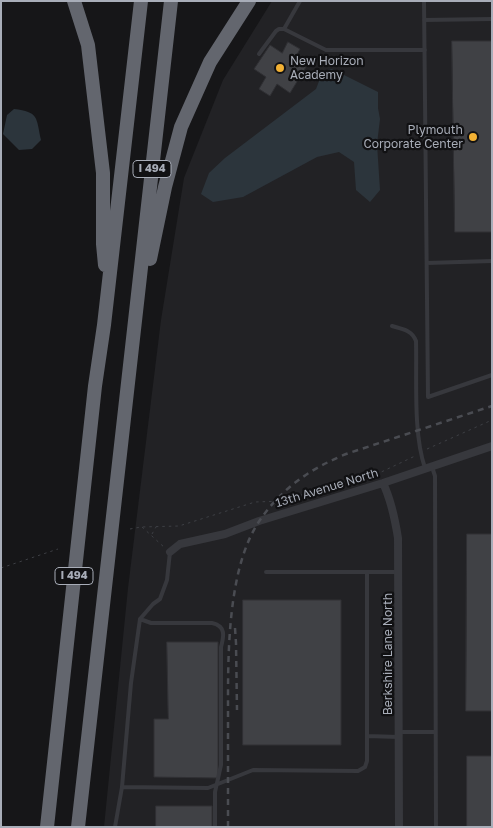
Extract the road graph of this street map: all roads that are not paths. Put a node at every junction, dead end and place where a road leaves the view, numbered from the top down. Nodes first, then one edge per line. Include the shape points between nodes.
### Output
1 (74, 1) edge
2 (141, 1) edge
3 (171, 1) edge
4 (249, 1) edge
5 (300, 1) edge
6 (424, 1) edge
7 (492, 19) edge
8 (424, 20) junction
9 (284, 29) junction
10 (425, 50) junction
11 (259, 54) dead end
12 (492, 261) edge
13 (427, 263) junction
14 (108, 294) junction
15 (392, 326) dead end
16 (133, 336) junction
17 (492, 375) edge
18 (492, 446) edge
19 (428, 467) junction
20 (383, 483) junction
21 (170, 552) joint
22 (266, 572) dead end
23 (367, 572) junction
24 (399, 572) junction
25 (140, 619) junction
26 (436, 732) junction
27 (399, 735) junction
28 (367, 736) junction
29 (218, 786) junction
30 (122, 787) junction
31 (47, 827) edge
32 (78, 827) edge
33 (115, 827) edge
34 (215, 827) edge
35 (399, 827) edge
36 (436, 827) edge

1 - 14 highway via 88,45 103,173 103,244
2 - 14 highway, I 494
3 - 16 highway, I 494
4 - 16 highway via 210,62 181,127
5 - 9 lane
6 - 8 lane
7 - 8 lane
8 - 10 lane
9 - 10 lane via 326,50
9 - 11 lane via 276,31
10 - 13 lane
12 - 13 lane
13 - 17 lane via 428,397
14 - 31 highway, I 494
15 - 19 lane via 410,331 416,341 420,454
16 - 32 highway, I 494
18 - 19 street, 13th Avenue North
19 - 20 street, 13th Avenue North
19 - 26 lane via 435,476
20 - 21 street, 13th Avenue North via 226,534 180,544
20 - 24 street, Berkshire Lane North via 398,538
21 - 25 lane via 167,580 160,599
22 - 23 lane
23 - 24 lane
23 - 28 lane
24 - 27 street, Berkshire Lane North
25 - 29 lane via 212,623 223,630
25 - 30 lane
26 - 27 lane
26 - 36 lane
27 - 28 lane
27 - 35 street, Berkshire Lane North
28 - 29 lane via 367,761 365,767 358,771 253,770
29 - 30 lane
29 - 34 lane
30 - 33 lane

